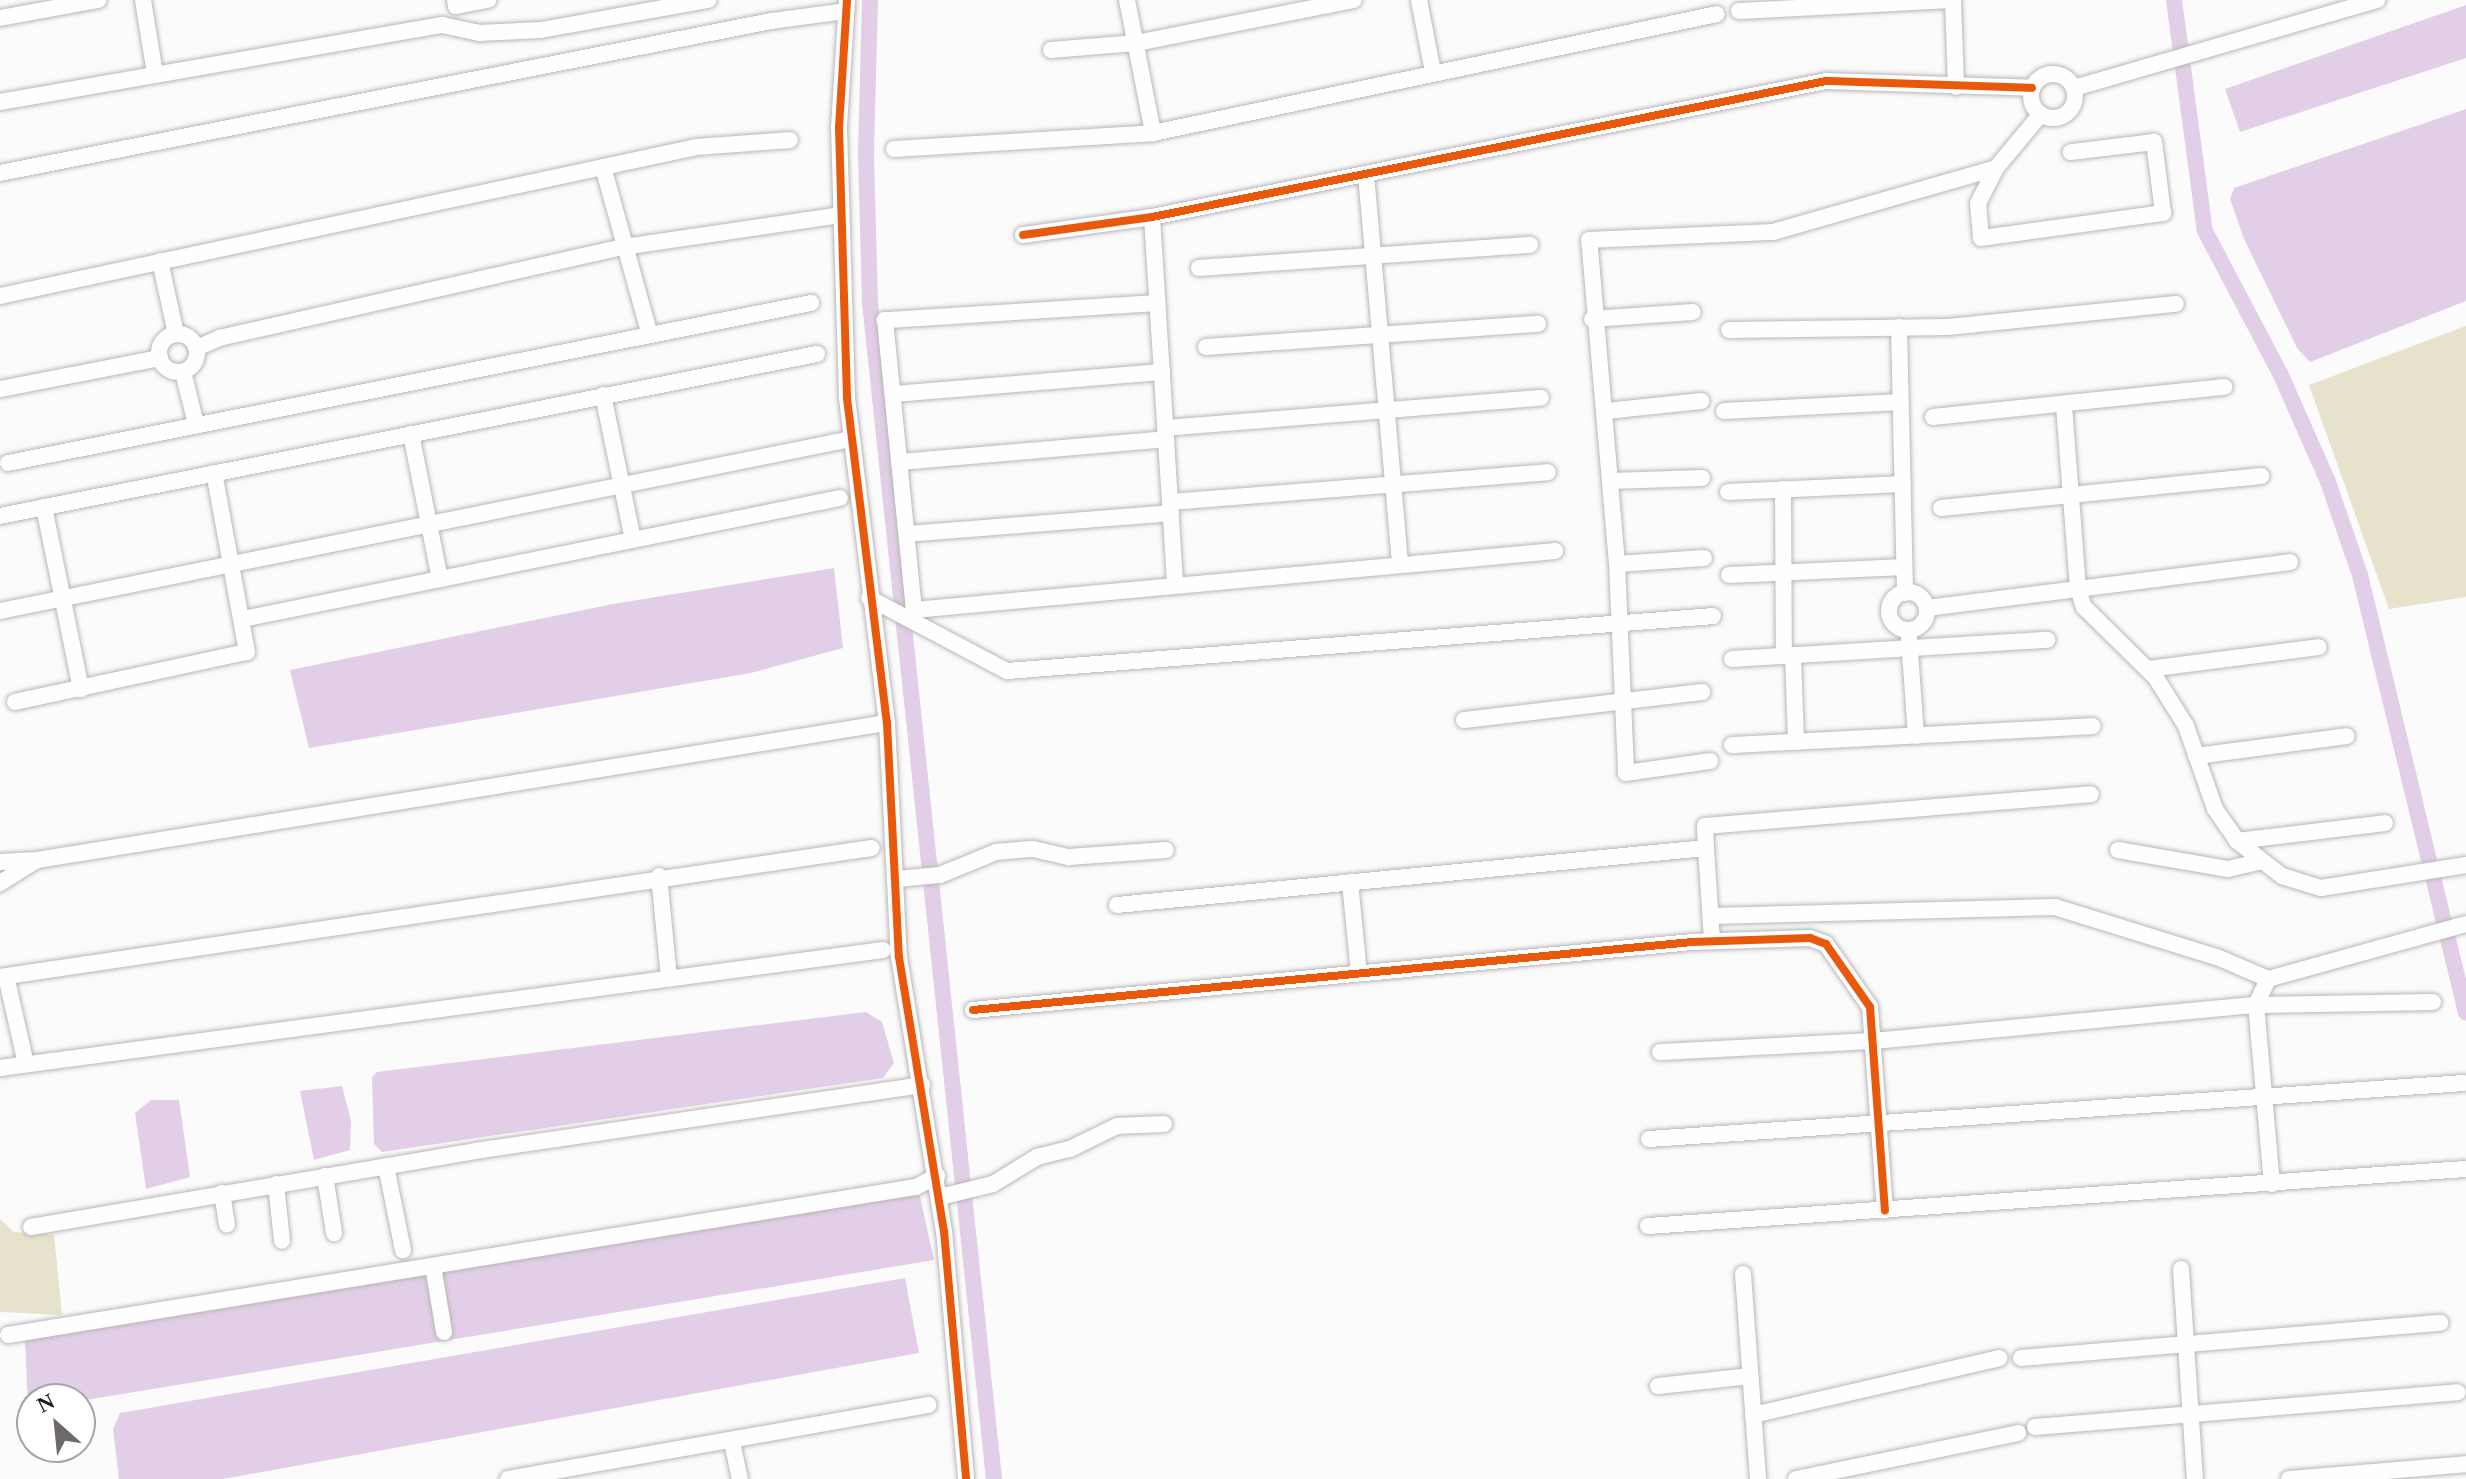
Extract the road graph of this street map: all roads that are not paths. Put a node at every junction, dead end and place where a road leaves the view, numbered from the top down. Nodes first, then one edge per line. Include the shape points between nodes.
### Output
1 (98, 0) edge
2 (143, 0) edge
3 (455, 0) edge
4 (488, 0) edge
5 (708, 0) edge
6 (1127, 0) edge
7 (1354, 0) edge
8 (1419, 0) edge
9 (1950, 0) edge
10 (2377, 0) edge
11 (847, 6) edge
12 (1739, 11) dead end
13 (1717, 14) dead end
14 (0, 18) edge
15 (1136, 43) junction
16 (1051, 50) dead end
17 (1433, 72) junction
18 (155, 74) junction
19 (1956, 87) junction
20 (2032, 88) junction
21 (2074, 88) junction
22 (0, 102) edge
23 (2041, 114) junction
24 (1153, 133) junction
25 (790, 140) dead end
26 (894, 149) dead end
27 (2071, 152) dead end
28 (603, 167) junction
29 (1996, 168) junction
30 (0, 173) edge
31 (1366, 174) junction
32 (841, 215) junction
33 (1152, 217) junction
34 (1023, 235) dead end
35 (1530, 245) dead end
36 (624, 247) junction
37 (1373, 256) junction
38 (160, 261) junction
39 (1199, 268) dead end
40 (0, 296) edge
41 (811, 303) dead end
42 (1157, 303) junction
43 (2176, 304) dead end
44 (1693, 312) dead end
45 (1592, 319) junction
46 (1538, 324) dead end
47 (1899, 327) junction
48 (1729, 330) dead end
49 (649, 332) junction
50 (176, 334) junction
51 (1380, 335) junction
52 (1206, 347) dead end
53 (197, 348) junction
54 (817, 354) dead end
55 (160, 358) junction
56 (183, 372) junction
57 (1162, 372) junction
58 (2224, 387) dead end
59 (0, 389) edge
60 (893, 394) junction
61 (603, 395) junction
62 (1541, 398) dead end
63 (1701, 401) dead end
64 (1901, 402) junction
65 (2064, 406) junction
66 (1387, 410) junction
67 (1606, 411) junction
68 (1724, 411) dead end
69 (1933, 417) dead end
70 (196, 424) junction
71 (1166, 433) junction
72 (411, 434) junction
73 (851, 439) junction
74 (899, 462) junction
75 (8, 463) dead end
76 (1548, 472) dead end
77 (214, 473) junction
78 (2261, 476) dead end
79 (1702, 478) dead end
80 (1610, 481) junction
81 (621, 484) junction
82 (1393, 484) junction
83 (1903, 484) junction
84 (1783, 489) junction
85 (1728, 492) dead end
86 (2071, 497) junction
87 (840, 498) dead end
88 (44, 507) junction
89 (1170, 508) junction
90 (1941, 508) dead end
91 (0, 516) edge
92 (428, 525) junction
93 (907, 534) junction
94 (633, 540) junction
95 (1555, 551) dead end
96 (1704, 558) dead end
97 (2290, 562) dead end
98 (232, 563) junction
99 (1617, 564) junction
100 (1400, 565) junction
101 (1904, 567) junction
102 (1786, 570) junction
103 (1729, 575) dead end
104 (440, 579) junction
105 (1175, 584) junction
106 (2078, 589) junction
107 (1905, 593) junction
108 (63, 598) junction
109 (869, 598) junction
110 (1927, 608) junction
111 (0, 611) edge
112 (1713, 616) dead end
113 (243, 619) junction
114 (1620, 623) junction
115 (1909, 640) junction
116 (2047, 640) dead end
117 (2319, 647) dead end
118 (1789, 656) junction
119 (1732, 659) dead end
120 (2148, 669) junction
121 (81, 689) junction
122 (1702, 692) dead end
123 (15, 702) dead end
124 (1623, 702) junction
125 (1464, 720) dead end
126 (887, 723) junction
127 (2092, 726) dead end
128 (1916, 736) junction
129 (2347, 736) dead end
130 (1796, 742) junction
131 (1732, 745) dead end
132 (2196, 756) junction
133 (1710, 761) dead end
134 (2091, 794) dead end
135 (2385, 823) dead end
136 (2237, 841) junction
137 (872, 848) dead end
138 (1706, 848) junction
139 (1166, 850) dead end
140 (2118, 850) dead end
141 (37, 860) junction
142 (0, 862) edge
143 (2258, 862) junction
144 (2466, 865) edge
145 (659, 876) junction
146 (912, 879) junction
147 (1350, 882) junction
148 (0, 883) edge
149 (1117, 905) dead end
150 (1711, 916) junction
151 (2466, 924) edge
152 (1712, 940) junction
153 (883, 950) dead end
154 (1359, 973) junction
155 (3, 976) edge
156 (669, 978) junction
157 (2268, 979) junction
158 (2433, 1002) dead end
159 (2256, 1005) junction
160 (973, 1010) dead end
161 (1873, 1041) junction
162 (1660, 1052) dead end
163 (26, 1064) junction
164 (0, 1068) edge
165 (2464, 1083) dead end
166 (922, 1085) junction
167 (2265, 1099) junction
168 (1164, 1124) dead end
169 (1879, 1124) junction
170 (1649, 1139) dead end
171 (386, 1166) junction
172 (2466, 1169) edge
173 (325, 1176) junction
174 (937, 1176) junction
175 (276, 1184) junction
176 (2272, 1184) junction
177 (222, 1193) junction
178 (956, 1194) junction
179 (1885, 1210) junction
180 (227, 1225) dead end
181 (1648, 1226) dead end
182 (31, 1227) dead end
183 (334, 1233) dead end
184 (282, 1241) dead end
185 (403, 1250) dead end
186 (433, 1266) junction
187 (2181, 1269) dead end
188 (1743, 1274) dead end
189 (2441, 1323) dead end
190 (444, 1332) dead end
191 (8, 1335) dead end
192 (2186, 1343) junction
193 (2000, 1358) dead end
194 (2021, 1358) dead end
195 (1750, 1376) junction
196 (1658, 1386) dead end
197 (2458, 1392) dead end
198 (929, 1405) dead end
199 (2190, 1414) junction
200 (1753, 1415) junction
201 (2035, 1427) dead end
202 (2018, 1433) dead end
203 (732, 1442) junction
204 (2466, 1464) edge
205 (517, 1478) edge
206 (740, 1479) edge
207 (966, 1479) edge
208 (1758, 1479) edge
209 (1796, 1479) edge
210 (2195, 1479) edge
211 (2289, 1479) edge

1 - 14 street
2 - 18 street
3 - 4 street via 456,6
5 - 18 street via 526,31 479,33 442,25
6 - 15 street
7 - 15 street
8 - 17 street
9 - 12 street
9 - 19 street
10 - 21 street
11 - 30 street
11 - 32 street via 839,128
13 - 17 street
15 - 16 street
15 - 24 street
17 - 24 street
18 - 22 street
19 - 20 street
19 - 31 street via 1826,81
20 - 21 street via 2041,77 2055,74
20 - 23 street via 2032,103
21 - 23 street via 2068,112 2055,118
23 - 29 street
24 - 26 street
25 - 28 street via 697,147
27 - 29 street via 2154,142 2163,213 1981,238 1978,203
28 - 36 street
28 - 38 street
29 - 45 street via 1773,232 1589,240
31 - 33 street
31 - 37 street
32 - 36 street
32 - 73 street
33 - 34 street
33 - 42 street
35 - 37 street
36 - 49 street
36 - 53 street via 219,338
37 - 39 street
37 - 51 street
38 - 40 street
38 - 50 street
41 - 49 street
42 - 57 street
42 - 60 street via 885,320
43 - 47 street via 1948,327
44 - 45 street
45 - 67 street
46 - 51 street
47 - 48 street
47 - 64 street
49 - 70 street
50 - 53 street via 189,337
50 - 55 street via 162,343
51 - 52 street
51 - 66 street
53 - 56 street via 192,367
54 - 61 street
55 - 56 street via 168,370
55 - 59 street
56 - 70 street
57 - 60 street
57 - 71 street
58 - 65 street
60 - 74 street
61 - 72 street
61 - 81 street
62 - 66 street
63 - 67 street
64 - 68 street
64 - 83 street
65 - 69 street
65 - 86 street
66 - 71 street
66 - 82 street
67 - 80 street
70 - 75 street
71 - 74 street
71 - 89 street
72 - 77 street
72 - 92 street
73 - 81 street
73 - 109 street
74 - 93 street
76 - 82 street
77 - 88 street
77 - 98 street
78 - 86 street
79 - 80 street
80 - 99 street
81 - 92 street
81 - 94 street
82 - 89 street
82 - 100 street
83 - 84 street
83 - 101 street
84 - 85 street
84 - 102 street
86 - 90 street
86 - 106 street
87 - 94 street
88 - 91 street
88 - 108 street
89 - 93 street
89 - 105 street
92 - 98 street
92 - 104 street
93 - 105 street via 914,610
94 - 104 street
95 - 100 street
96 - 99 street
97 - 106 street
98 - 108 street
98 - 113 street
99 - 114 street
100 - 105 street
101 - 102 street
101 - 107 street
102 - 103 street
102 - 118 street
104 - 113 street
106 - 110 street
106 - 120 street via 2092,619
107 - 110 street via 1922,598
107 - 115 street via 1889,610 1891,621
108 - 111 street
108 - 121 street
109 - 114 street via 1007,671
109 - 126 street
110 - 115 street via 1926,618
112 - 114 street
113 - 121 street via 248,647 241,656
114 - 124 street
115 - 116 street
115 - 118 street
115 - 128 street
117 - 120 street
118 - 119 street
118 - 130 street
120 - 132 street via 2186,726
121 - 123 street
122 - 124 street
124 - 125 street
124 - 133 street via 1626,773
126 - 141 street
126 - 146 street
127 - 128 street
128 - 130 street
129 - 132 street
130 - 131 street
132 - 136 street via 2215,809
134 - 138 street via 1705,826
135 - 136 street
136 - 143 street
137 - 145 street
138 - 147 street
138 - 150 street
139 - 146 street via 1069,857 1033,849 996,852
140 - 143 street via 2228,869
141 - 142 street
141 - 148 street
143 - 144 street via 2321,888
145 - 155 street
145 - 156 street
146 - 166 street via 899,957
147 - 149 street
147 - 154 street
150 - 152 street
150 - 157 street via 2055,907 2217,957
151 - 157 street
152 - 154 street
152 - 161 street via 1791,937 1826,944 1870,1007
153 - 156 street
154 - 160 street
155 - 163 street
156 - 163 street
157 - 159 street
158 - 159 street
159 - 161 street
159 - 167 street
161 - 162 street
161 - 169 street
163 - 164 street
165 - 167 street
166 - 171 street
166 - 174 street
167 - 169 street
167 - 176 street
168 - 178 street via 1100,1132
169 - 170 street
169 - 179 street
171 - 173 street
171 - 185 street
172 - 176 street
173 - 175 street
173 - 183 street
174 - 178 street
174 - 186 street via 916,1187
175 - 177 street
175 - 184 street
176 - 179 street
177 - 180 street
177 - 182 street
178 - 207 street
179 - 181 street
186 - 190 street
186 - 191 street
187 - 192 street
188 - 195 street
189 - 192 street
192 - 194 street
192 - 199 street
193 - 200 street
195 - 196 street
195 - 200 street
197 - 199 street
198 - 203 street
199 - 201 street
199 - 210 street
200 - 208 street
202 - 209 street
203 - 205 street
203 - 206 street
204 - 211 street

